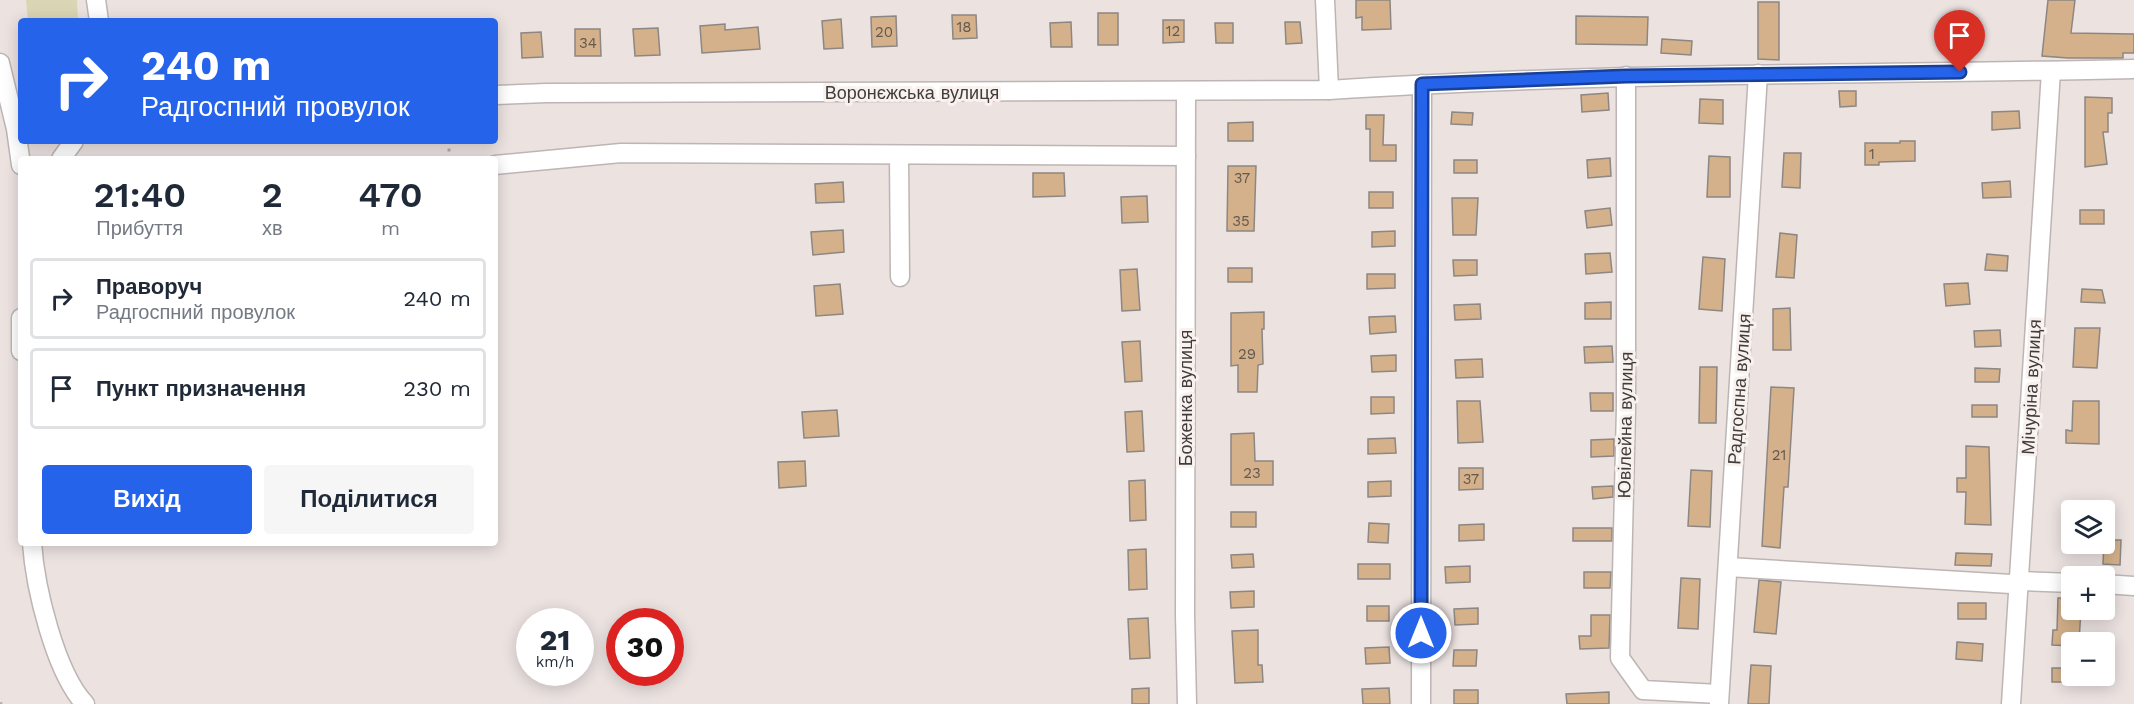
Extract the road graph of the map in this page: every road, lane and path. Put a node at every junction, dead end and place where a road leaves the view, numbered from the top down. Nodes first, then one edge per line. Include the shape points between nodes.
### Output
1 (96, 0) edge
2 (1325, 0) edge
3 (99, 18) edge
4 (0, 63) edge
5 (2134, 69) edge
6 (2050, 71) junction
7 (1758, 74) junction
8 (1626, 76) junction
9 (1422, 84) junction
10 (1329, 90) junction
11 (1186, 91) junction
12 (498, 95) edge
13 (18, 143) edge
14 (899, 156) junction
15 (1186, 156) junction
16 (498, 165) edge
17 (900, 277) dead end
18 (32, 546) edge
19 (1728, 567) junction
20 (2019, 581) junction
21 (2061, 583) edge
22 (2115, 585) edge
23 (2134, 586) edge
24 (1719, 699) edge
25 (85, 704) edge
26 (1187, 704) edge
27 (1421, 704) edge
28 (2011, 704) edge

1 - 3 street
2 - 10 street
4 - 13 street
5 - 6 street, Воронєжська вулиця
6 - 7 street, Воронєжська вулиця
6 - 20 street, Мічуріна вулиця
7 - 8 street, Воронєжська вулиця
7 - 19 street, Радгоспна вулиця
8 - 9 street, Воронєжська вулиця
8 - 24 street, Ювілейна вулиця via 1626,407 1620,658 1643,690
9 - 10 street, Воронєжська вулиця
9 - 27 street
10 - 11 street, Воронєжська вулиця
11 - 12 street, Воронєжська вулиця
11 - 15 street, Боженка вулиця
14 - 15 street
14 - 16 street via 621,153
14 - 17 street
15 - 26 street, Боженка вулиця
18 - 25 street via 33,566 51,640 77,696
19 - 20 street via 2011,584
19 - 24 street, Радгоспна вулиця
20 - 21 street
20 - 28 street, Мічуріна вулиця
22 - 23 street

